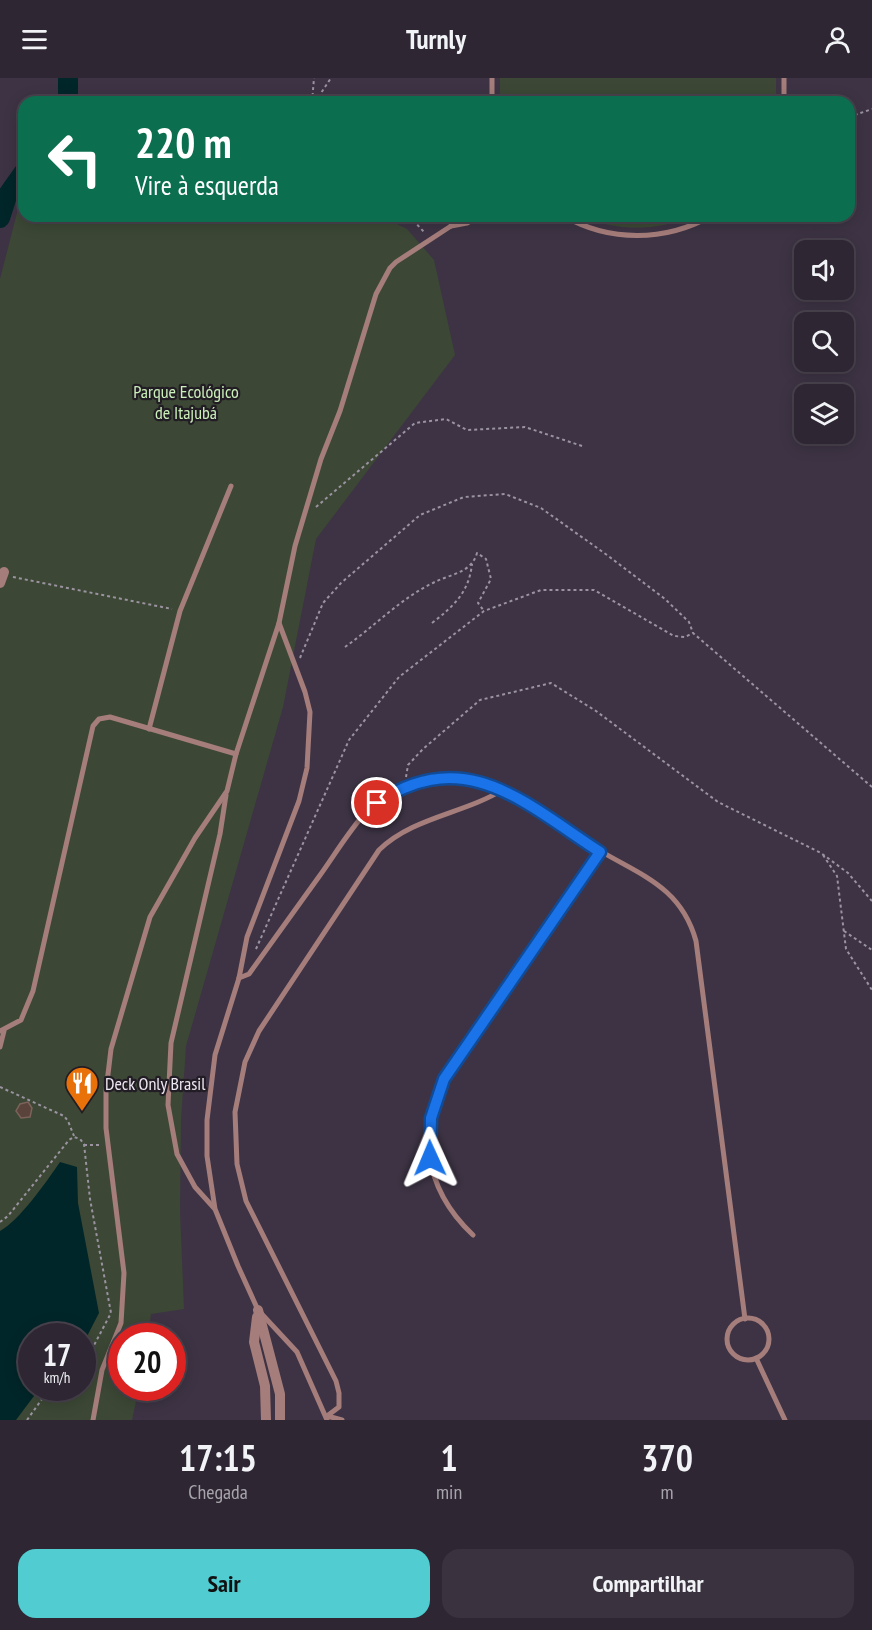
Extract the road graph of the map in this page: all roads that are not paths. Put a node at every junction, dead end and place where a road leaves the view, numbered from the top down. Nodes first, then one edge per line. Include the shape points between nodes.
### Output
1 (492, 78) edge
2 (784, 78) edge
3 (492, 96) edge
4 (784, 96) edge
5 (454, 222) edge
6 (469, 222) edge
7 (579, 222) edge
8 (696, 222) edge
9 (451, 226) junction
10 (231, 486) dead end
11 (279, 623) junction
12 (149, 729) junction
13 (236, 754) junction
14 (504, 789) junction
15 (227, 791) junction
16 (600, 852) junction
17 (238, 978) junction
18 (2, 1031) edge
19 (0, 1047) edge
20 (215, 1209) junction
21 (473, 1235) dead end
22 (258, 1310) junction
23 (745, 1319) junction
24 (756, 1358) junction
25 (327, 1418) edge
26 (93, 1420) edge
27 (266, 1420) edge
28 (280, 1420) edge
29 (342, 1420) edge
30 (785, 1420) edge

1 - 3 lane
2 - 4 lane
5 - 9 lane
6 - 9 lane
7 - 8 lane via 601,231 632,236 671,232
9 - 11 lane via 390,268 376,294 303,519
10 - 12 lane via 180,611
11 - 13 lane
11 - 17 lane via 310,712 307,768 295,812 248,937
12 - 13 lane
12 - 18 lane via 110,717 99,719 93,726 33,991 21,1020
13 - 15 lane
14 - 16 lane
14 - 17 lane via 459,778 432,779 405,786 367,811 249,974
14 - 25 lane via 485,801 411,828 379,850 267,1016 240,1078 234,1129 241,1183 253,1218 336,1381 339,1407
15 - 20 lane via 171,1043 168,1105 177,1154 195,1187
15 - 26 lane via 150,917 111,1049 106,1091 108,1145 124,1273 121,1323 102,1370
16 - 21 lane via 451,1067 436,1098 429,1132 434,1176 446,1204
16 - 23 lane via 668,891 693,930
17 - 20 lane via 215,1055 207,1120 207,1156
18 - 19 lane
20 - 22 lane
22 - 25 lane via 297,1352
22 - 27 street via 254,1342 265,1386
22 - 28 street via 280,1394
23 - 24 lane via 762,1324 768,1334 765,1351
23 - 24 lane via 731,1328 728,1345 739,1358
24 - 30 lane
25 - 29 lane

